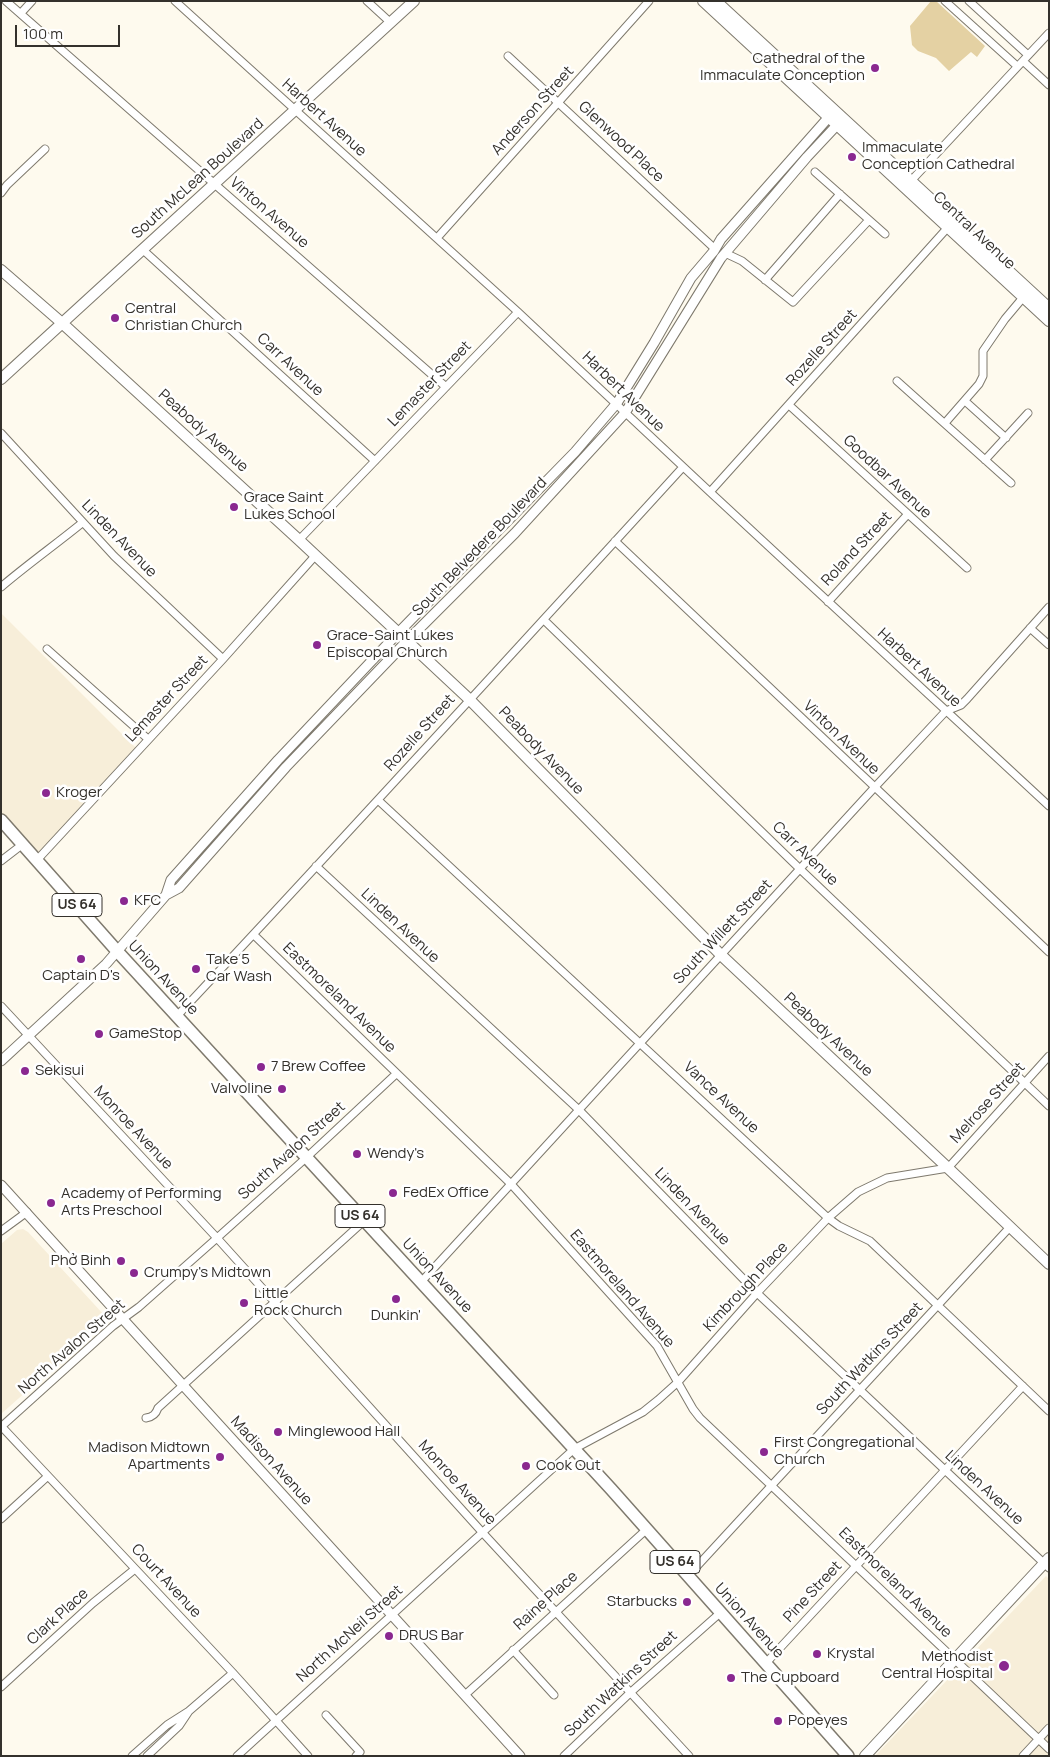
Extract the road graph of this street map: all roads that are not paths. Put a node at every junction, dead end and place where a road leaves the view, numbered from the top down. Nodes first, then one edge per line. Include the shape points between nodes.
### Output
1 (6, 1) edge
2 (32, 1) edge
3 (175, 1) edge
4 (367, 1) edge
5 (414, 1) edge
6 (649, 1) edge
7 (703, 1) edge
8 (716, 1) edge
9 (945, 1) edge
10 (969, 1) edge
11 (21, 12) junction
12 (391, 23) junction
13 (1049, 33) edge
14 (508, 56) dead end
15 (1023, 61) junction
16 (1049, 85) edge
17 (559, 102) junction
18 (296, 111) junction
19 (833, 116) junction
20 (837, 125) junction
21 (45, 149) dead end
22 (815, 172) dead end
23 (214, 183) junction
24 (908, 184) junction
25 (1, 193) edge
26 (840, 194) junction
27 (869, 220) junction
28 (951, 224) junction
29 (885, 234) dead end
30 (437, 238) junction
31 (142, 249) junction
32 (719, 252) junction
33 (1, 270) edge
34 (765, 280) junction
35 (1026, 293) junction
36 (1049, 308) edge
37 (518, 312) junction
38 (1049, 321) edge
39 (62, 323) junction
40 (1, 379) edge
41 (897, 380) dead end
42 (446, 388) junction
43 (965, 401) junction
44 (616, 403) junction
45 (789, 406) junction
46 (625, 413) junction
47 (1028, 413) dead end
48 (945, 423) junction
49 (1, 433) edge
50 (1006, 438) junction
51 (985, 460) junction
52 (374, 461) junction
53 (683, 467) junction
54 (1011, 483) dead end
55 (710, 492) junction
56 (908, 515) junction
57 (82, 523) junction
58 (505, 523) junction
59 (515, 533) junction
60 (299, 540) junction
61 (615, 542) junction
62 (315, 556) junction
63 (967, 568) dead end
64 (1, 587) edge
65 (828, 602) junction
66 (1049, 607) edge
67 (544, 620) junction
68 (1030, 628) junction
69 (398, 633) junction
70 (407, 641) junction
71 (1049, 645) edge
72 (47, 649) dead end
73 (223, 659) junction
74 (469, 699) junction
75 (946, 711) junction
76 (148, 739) junction
77 (874, 788) junction
78 (378, 800) junction
79 (1049, 806) edge
80 (1, 820) edge
81 (23, 844) junction
82 (37, 860) junction
83 (1, 861) edge
84 (316, 866) junction
85 (800, 869) junction
86 (166, 895) junction
87 (254, 934) junction
88 (117, 951) junction
89 (1049, 952) edge
90 (720, 956) junction
91 (1, 1006) edge
92 (177, 1016) junction
93 (29, 1036) junction
94 (641, 1042) junction
95 (1049, 1056) edge
96 (1, 1061) edge
97 (396, 1074) junction
98 (1024, 1083) junction
99 (1049, 1106) edge
100 (578, 1110) junction
101 (307, 1157) junction
102 (948, 1168) junction
103 (510, 1184) junction
104 (1, 1185) edge
105 (27, 1212) junction
106 (828, 1218) junction
107 (364, 1221) junction
108 (1010, 1227) junction
109 (1, 1230) edge
110 (217, 1238) junction
111 (1049, 1264) edge
112 (422, 1282) junction
113 (757, 1294) junction
114 (275, 1302) junction
115 (938, 1306) junction
116 (139, 1307) joint
117 (123, 1319) junction
118 (678, 1382) junction
119 (183, 1385) junction
120 (1023, 1386) junction
121 (860, 1390) junction
122 (1049, 1410) edge
123 (144, 1420) dead end
124 (2, 1427) edge
125 (574, 1449) junction
126 (945, 1470) junction
127 (48, 1476) junction
128 (772, 1485) junction
129 (1, 1519) edge
130 (647, 1529) junction
131 (482, 1532) junction
132 (1047, 1563) edge
133 (857, 1566) junction
134 (136, 1569) junction
135 (688, 1576) junction
136 (555, 1611) junction
137 (720, 1613) junction
138 (392, 1615) junction
139 (513, 1650) junction
140 (955, 1659) junction
141 (766, 1662) junction
142 (233, 1673) junction
143 (1, 1687) edge
144 (631, 1692) junction
145 (466, 1694) junction
146 (554, 1695) dead end
147 (189, 1711) junction
148 (326, 1715) dead end
149 (276, 1720) junction
150 (1049, 1728) edge
151 (1038, 1739) junction
152 (1049, 1749) edge
153 (132, 1756) edge
154 (146, 1756) edge
155 (237, 1756) edge
156 (308, 1756) edge
157 (356, 1756) edge
158 (520, 1756) edge
159 (564, 1756) edge
160 (689, 1756) edge
161 (848, 1756) edge
162 (864, 1756) edge
163 (1022, 1756) edge

1 - 11 street, Vinton Avenue
2 - 11 street
3 - 18 street, Harbert Avenue
4 - 12 street
5 - 12 main road, South McLean Boulevard
6 - 17 street, Anderson Street
7 - 19 main road, Central Avenue
8 - 19 main road, Central Avenue
9 - 15 street
10 - 15 street
11 - 23 street, Vinton Avenue
12 - 18 main road, South McLean Boulevard
13 - 15 street
14 - 17 street, Glenwood Place
15 - 16 street
15 - 24 street
17 - 30 street, Anderson Street
17 - 32 street, Glenwood Place
18 - 23 main road, South McLean Boulevard
18 - 30 street, Harbert Avenue
19 - 20 main road, Central Avenue
19 - 24 main road, Central Avenue
19 - 32 street, South Belvedere Boulevard via 721,239
20 - 24 main road, Central Avenue
20 - 32 street, South Belvedere Boulevard
21 - 25 street
22 - 26 street
23 - 31 main road, South McLean Boulevard
23 - 42 street, Vinton Avenue
24 - 28 main road, Central Avenue
26 - 27 street
26 - 34 street
27 - 29 street
27 - 34 street, Glenwood Place via 793,302
28 - 35 main road, Central Avenue
28 - 45 street, Rozelle Street
30 - 37 street, Harbert Avenue
31 - 39 main road, South McLean Boulevard
31 - 52 street, Carr Avenue
32 - 34 street, Glenwood Place via 742,261
32 - 44 street, South Belvedere Boulevard via 691,278
32 - 46 street, South Belvedere Boulevard
33 - 39 main road, Peabody Avenue
35 - 36 main road, Central Avenue
35 - 38 main road, Central Avenue
35 - 43 street via 983,351 983,376
37 - 42 street, Lemaster Street
37 - 44 street, Harbert Avenue
39 - 40 main road, South McLean Boulevard
39 - 60 main road, Peabody Avenue
41 - 48 street
42 - 52 street, Lemaster Street
43 - 48 street
43 - 50 street
44 - 46 street, Harbert Avenue
44 - 58 street, South Belvedere Boulevard via 575,452
45 - 55 street, Rozelle Street
45 - 56 street, Goodbar Avenue
46 - 53 street, Harbert Avenue
46 - 59 street, South Belvedere Boulevard
47 - 50 street
48 - 51 street
49 - 57 street, Linden Avenue
50 - 51 street
51 - 54 street
52 - 60 street, Lemaster Street
53 - 55 street, Harbert Avenue
53 - 61 street, Rozelle Street
55 - 65 street, Harbert Avenue
56 - 63 street, Goodbar Avenue
56 - 65 street, Roland Street
57 - 64 street
57 - 73 street, Linden Avenue
58 - 59 street
58 - 69 street, South Belvedere Boulevard
59 - 70 street, South Belvedere Boulevard
60 - 62 main road, Peabody Avenue
61 - 67 street, Rozelle Street
61 - 77 street, Vinton Avenue
62 - 69 main road, Peabody Avenue
62 - 73 street, Lemaster Street
65 - 75 street, Harbert Avenue
66 - 68 street, South Willett Street
67 - 74 street, Rozelle Street
67 - 85 street, Carr Avenue
68 - 71 street
68 - 75 street, South Willett Street via 967,700
69 - 70 main road, Peabody Avenue
69 - 86 street, South Belvedere Boulevard via 170,880
70 - 74 main road, Peabody Avenue
70 - 86 street, South Belvedere Boulevard via 286,767 179,888
72 - 76 street
73 - 76 street, Lemaster Street
74 - 78 street, Rozelle Street
74 - 90 main road, Peabody Avenue
75 - 77 street, South Willett Street
75 - 79 street, Harbert Avenue
76 - 82 street, Lemaster Street
77 - 85 street, South Willett Street
77 - 89 street, Vinton Avenue
78 - 84 street, Rozelle Street
78 - 94 street, Vance Avenue
80 - 81 main road, Union Avenue / US 64
81 - 82 main road, Union Avenue / US 64
81 - 83 street
82 - 88 main road, Union Avenue / US 64
84 - 87 street, Rozelle Street
84 - 100 street, Linden Avenue
85 - 90 street, South Willett Street
85 - 98 street, Carr Avenue
86 - 88 street, South Belvedere Boulevard
87 - 92 street, Rozelle Street
87 - 97 street, Eastmoreland Avenue
88 - 92 main road, Union Avenue / US 64
88 - 93 street, South Belvedere Boulevard
90 - 94 street, South Willett Street
90 - 102 main road, Peabody Avenue
91 - 93 street, Monroe Avenue
92 - 101 main road, Union Avenue / US 64
93 - 96 street, South Belvedere Boulevard
93 - 110 street, Monroe Avenue
94 - 100 street, South Willett Street
94 - 106 street, Vance Avenue
95 - 98 street, Melrose Street
97 - 101 street, South Avalon Street
97 - 103 street, Eastmoreland Avenue
98 - 99 street, Carr Avenue
98 - 102 street, Melrose Street
100 - 103 street, South Willett Street
100 - 113 street, Linden Avenue
101 - 107 main road, Union Avenue / US 64
101 - 110 street, South Avalon Street
102 - 106 street, Kimbrough Place via 887,1178 858,1192
102 - 108 main road, Peabody Avenue
103 - 112 street, South Willett Street
103 - 118 street, Eastmoreland Avenue via 657,1346
104 - 105 street, Madison Avenue
105 - 109 street
105 - 117 street, Madison Avenue
106 - 113 street, Kimbrough Place
106 - 115 street, Vance Avenue via 870,1241
107 - 112 main road, Union Avenue / US 64
107 - 114 street
108 - 111 main road, Peabody Avenue
108 - 115 street, South Watkins Street
110 - 114 street, Monroe Avenue
110 - 116 street, South Avalon Street
112 - 125 main road, Union Avenue / US 64
113 - 118 street, Kimbrough Place
113 - 121 street, Linden Avenue
114 - 119 street
114 - 131 street, Monroe Avenue
115 - 120 street, Vance Avenue
115 - 121 street, South Watkins Street
116 - 117 street, North Avalon Street
117 - 119 street, Madison Avenue
117 - 124 street, North Avalon Street
118 - 125 street, Kimbrough Place via 643,1412
118 - 128 street, Eastmoreland Avenue via 700,1418
119 - 123 street via 158,1408 152,1409
119 - 138 street, Madison Avenue
120 - 122 street, Vance Avenue
120 - 126 street, Pine Street
121 - 126 street, Linden Avenue
121 - 128 street, South Watkins Street
124 - 127 street, Court Avenue
125 - 130 main road, Union Avenue / US 64
125 - 131 street, North McNeil Street
126 - 132 street, Linden Avenue
126 - 133 street, Pine Street
127 - 129 street
127 - 134 street, Court Avenue
128 - 133 street, Eastmoreland Avenue
128 - 135 street, South Watkins Street
130 - 135 main road, Union Avenue / US 64
130 - 136 street, Raine Place
131 - 136 street, Monroe Avenue
131 - 138 street, North McNeil Street
132 - 140 main road
133 - 140 street, Eastmoreland Avenue
133 - 141 street, Pine Street
134 - 142 street, Court Avenue
134 - 143 street, Clark Place via 93,1603
135 - 137 main road, Union Avenue / US 64
136 - 139 street, Raine Place
136 - 144 street, Monroe Avenue
137 - 141 main road, Union Avenue / US 64
137 - 144 street, South Watkins Street
138 - 145 street, Madison Avenue
138 - 149 street, North McNeil Street
139 - 145 street, Raine Place
139 - 146 street
140 - 151 street, Eastmoreland Avenue
140 - 162 main road
141 - 161 main road, Union Avenue / US 64
142 - 147 street
142 - 149 street, Court Avenue
144 - 159 street, South Watkins Street
144 - 160 street, Monroe Avenue
145 - 158 street, Madison Avenue
147 - 153 street via 167,1725
147 - 154 street via 179,1726
148 - 157 street via 360,1752
149 - 155 street, North McNeil Street
149 - 156 street, Court Avenue
150 - 151 street
151 - 152 street, Eastmoreland Avenue
151 - 163 street

